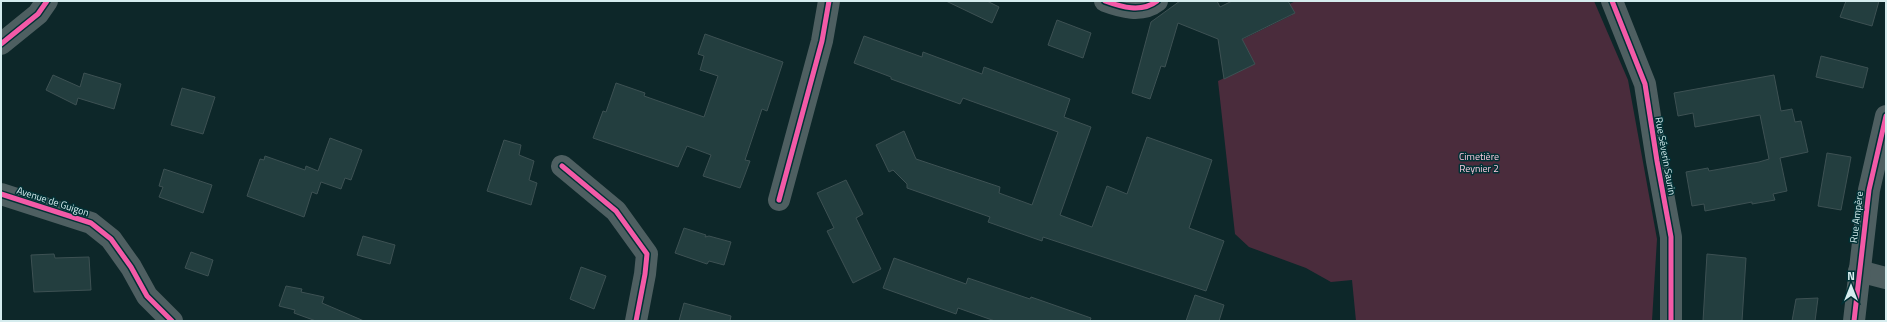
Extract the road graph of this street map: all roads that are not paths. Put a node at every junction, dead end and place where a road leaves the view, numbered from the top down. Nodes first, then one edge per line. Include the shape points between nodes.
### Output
1 (47, 1) edge
2 (829, 1) edge
3 (1105, 1) edge
4 (1158, 1) edge
5 (1612, 1) edge
6 (1, 44) edge
7 (1886, 117) edge
8 (562, 166) dead end
9 (1, 194) edge
10 (779, 200) dead end
11 (1859, 272) junction
12 (1886, 278) edge
13 (172, 321) edge
14 (636, 321) edge
15 (1671, 321) edge
16 (1854, 321) edge

1 - 6 street via 38,14
2 - 10 street via 822,41
3 - 4 street via 1126,8 1153,5
5 - 15 street, Rue Séverin Saurin via 1645,84 1671,237
7 - 11 street, Rue Ampère via 1869,190
8 - 14 street via 616,211 647,254
9 - 13 street, Avenue de Guigon via 91,223 111,239 147,296
11 - 12 street
11 - 16 street, Rue Ampère

